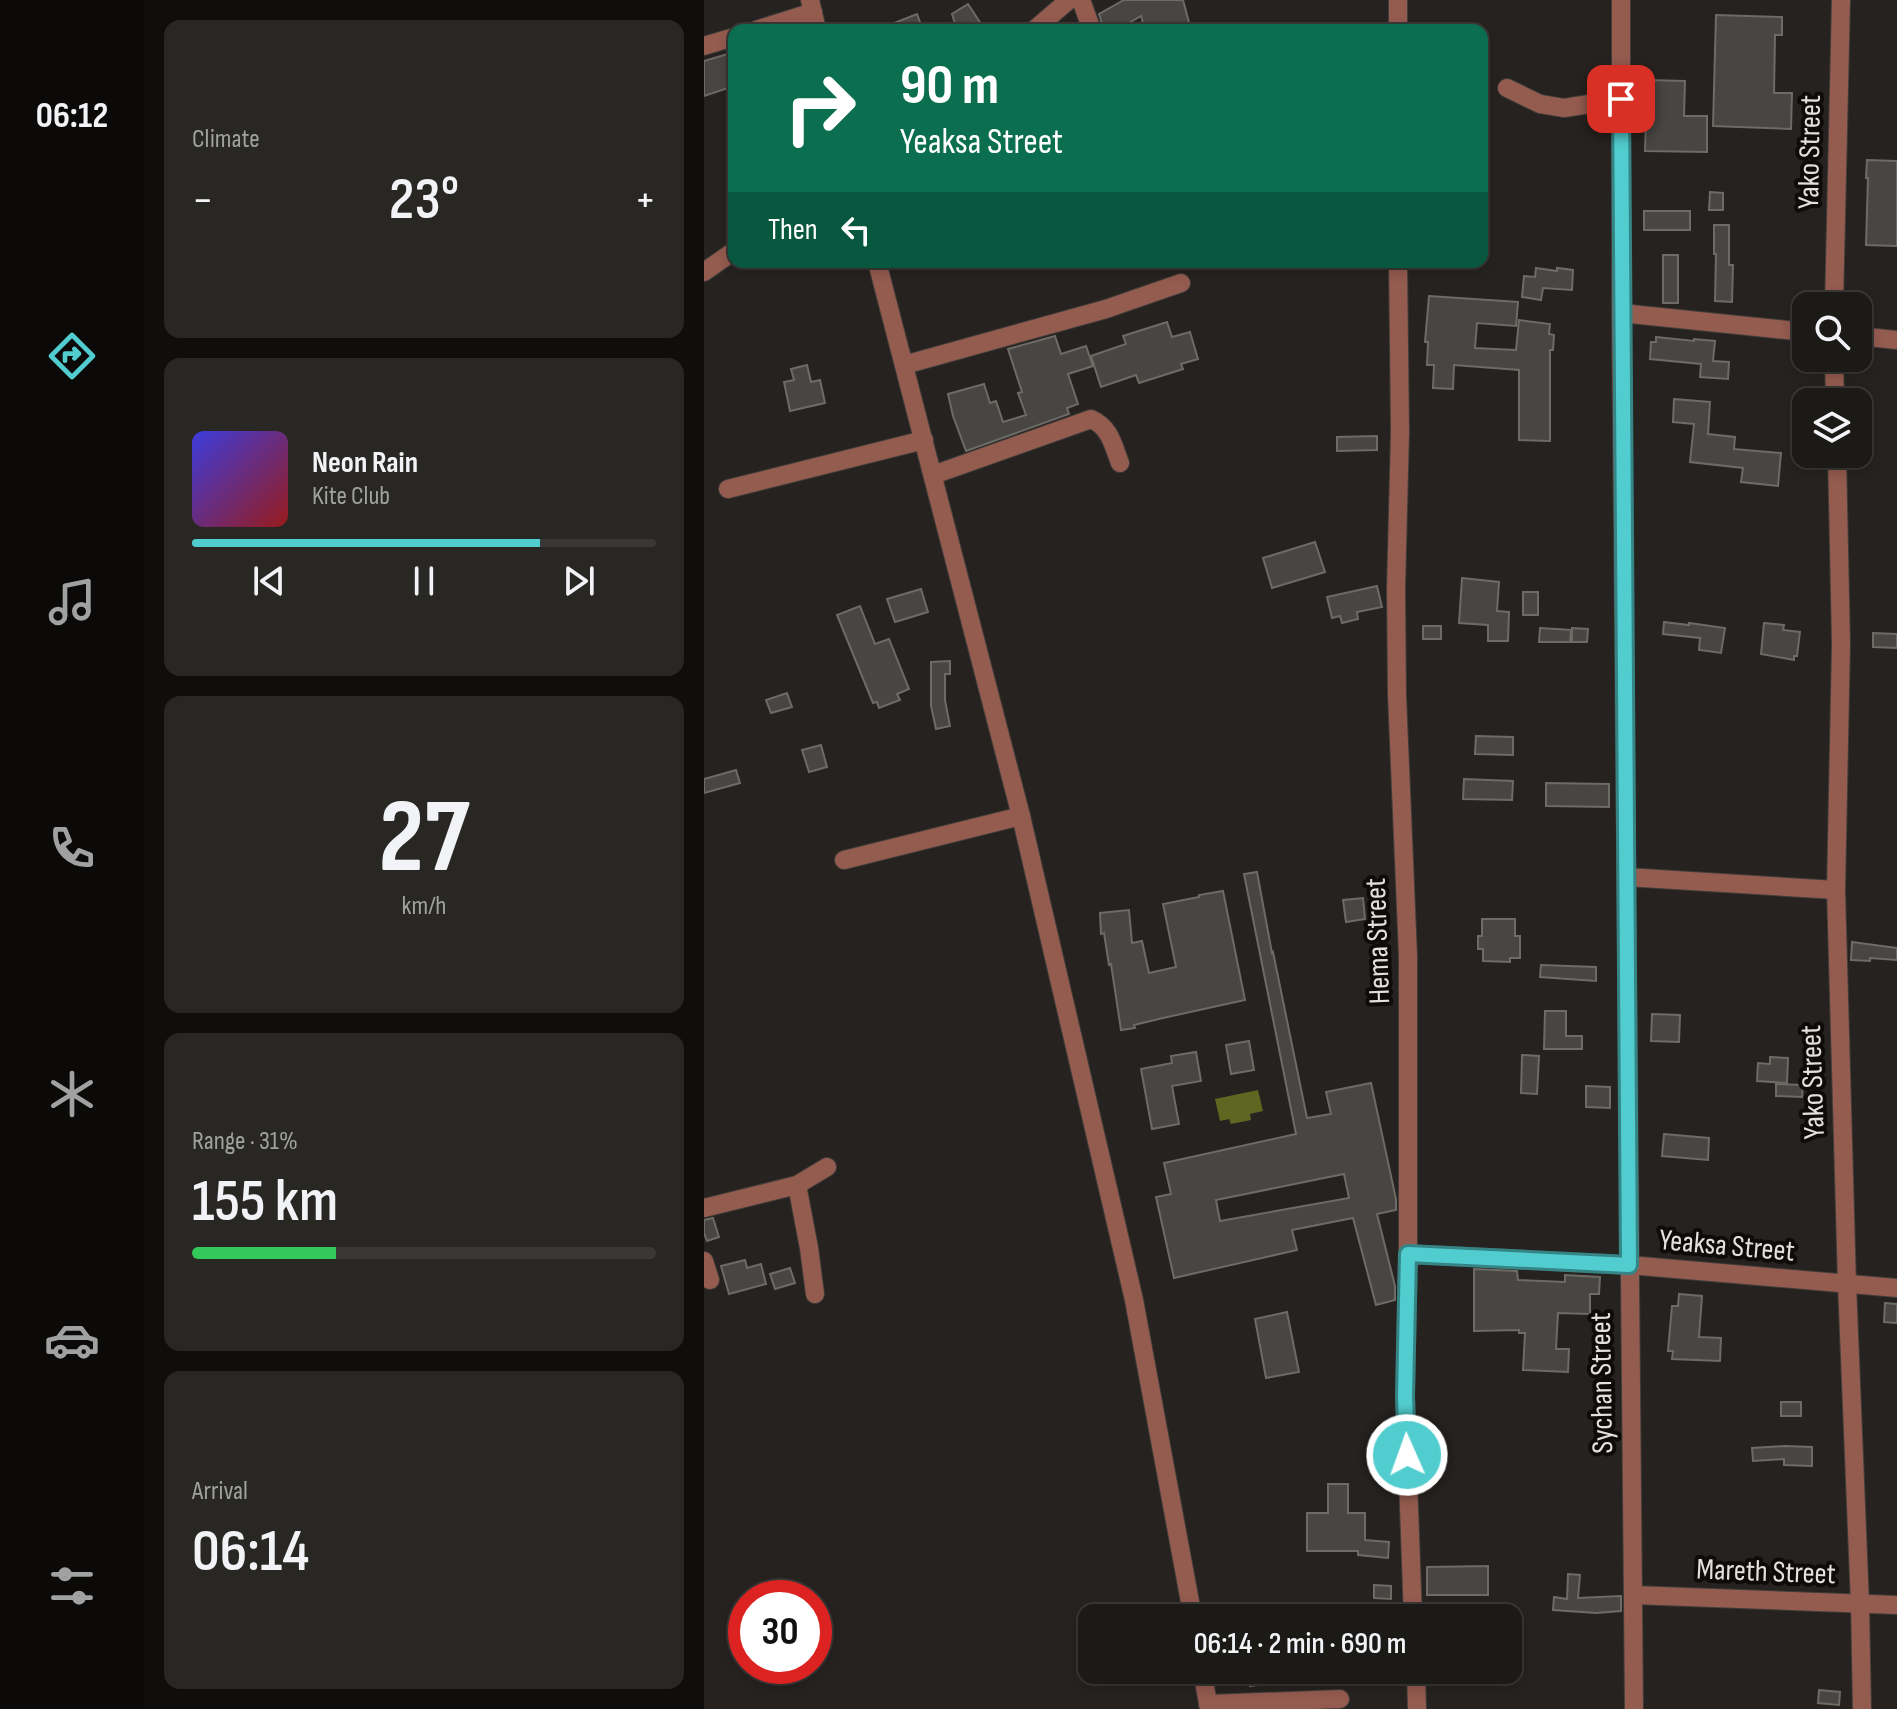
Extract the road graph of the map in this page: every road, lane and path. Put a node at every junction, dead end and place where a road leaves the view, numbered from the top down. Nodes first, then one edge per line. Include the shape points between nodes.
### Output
1 (1069, 0) edge
2 (1081, 0) edge
3 (1398, 0) edge
4 (1621, 0) edge
5 (1841, 0) edge
6 (813, 14) edge
7 (777, 24) edge
8 (1041, 24) edge
9 (1090, 24) edge
10 (1398, 24) edge
11 (728, 39) edge
12 (704, 46) edge
13 (1507, 88) dead end
14 (1621, 99) junction
15 (728, 255) edge
16 (879, 268) edge
17 (1398, 268) edge
18 (704, 272) edge
19 (1181, 283) dead end
20 (1834, 292) edge
21 (1621, 313) junction
22 (1792, 331) edge
23 (1872, 337) edge
24 (1897, 340) edge
25 (904, 365) junction
26 (924, 440) junction
27 (1120, 463) dead end
28 (1837, 468) edge
29 (933, 475) junction
30 (728, 489) dead end
31 (1021, 816) junction
32 (844, 860) dead end
33 (1626, 877) junction
34 (1836, 890) junction
35 (827, 1167) dead end
36 (797, 1185) junction
37 (704, 1208) edge
38 (1408, 1254) junction
39 (704, 1261) edge
40 (1629, 1265) junction
41 (710, 1280) dead end
42 (1847, 1284) junction
43 (1897, 1288) edge
44 (815, 1294) dead end
45 (1633, 1595) junction
46 (1190, 1604) edge
47 (1412, 1604) edge
48 (1860, 1604) junction
49 (1897, 1605) edge
50 (1205, 1684) edge
51 (1416, 1684) edge
52 (1340, 1699) dead end
53 (1209, 1706) edge
54 (1417, 1709) edge
55 (1634, 1709) edge
56 (1862, 1709) edge

1 - 8 street
2 - 9 street
3 - 10 street
4 - 14 street, Sychan Street
5 - 20 street, Yako Street
6 - 7 street
11 - 12 street
13 - 14 street via 1540,104 1564,108
14 - 21 street, Sychan Street
15 - 18 street
16 - 25 street
17 - 38 street, Hema Street via 1397,695 1408,956
19 - 25 street
21 - 22 street
21 - 33 street, Sychan Street
23 - 24 street
25 - 26 street
26 - 29 street
26 - 30 street
27 - 29 street via 1109,433 1091,419
28 - 34 street, Yako Street via 1841,644
29 - 31 street
31 - 32 street
31 - 46 street via 1134,1300
33 - 34 street
33 - 40 street, Sychan Street
34 - 42 street, Yako Street
35 - 36 street
36 - 37 street
36 - 44 street
38 - 40 street, Yeaksa Street
38 - 47 street, Hema Street via 1405,1396
39 - 41 street
40 - 42 street, Yeaksa Street
40 - 45 street, Sychan Street
42 - 43 street, Yeaksa Street
42 - 48 street, Yako Street
45 - 48 street, Mareth Street
45 - 55 street, Sychan Street
48 - 49 street, Mareth Street
48 - 56 street, Yako Street
50 - 53 street
51 - 54 street
52 - 53 street

